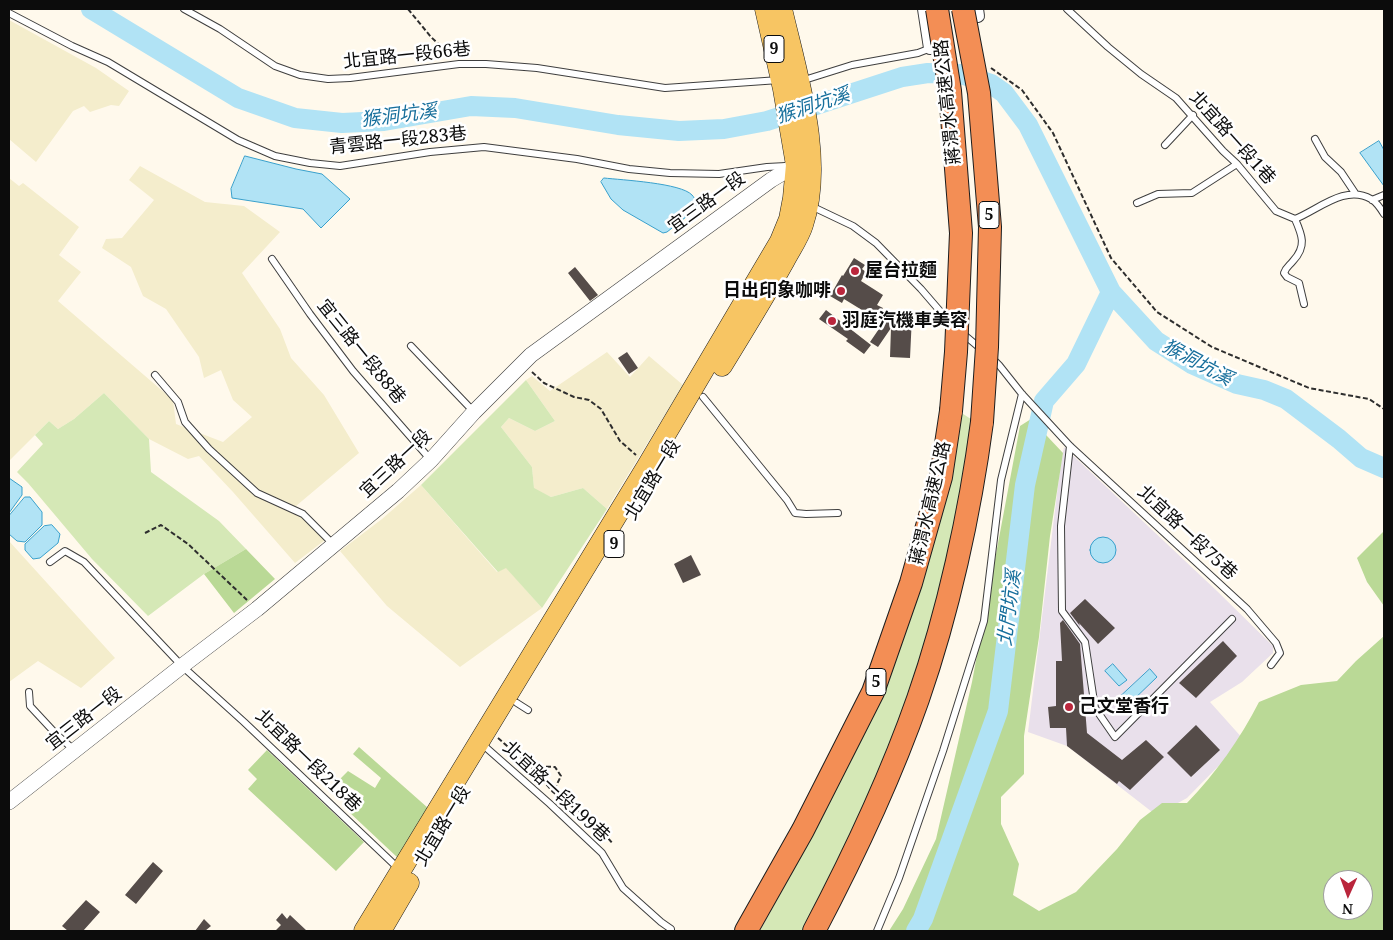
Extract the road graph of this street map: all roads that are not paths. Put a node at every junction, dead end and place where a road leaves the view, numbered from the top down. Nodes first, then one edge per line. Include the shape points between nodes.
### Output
1 (184, 9) edge
2 (765, 9) edge
3 (782, 9) edge
4 (924, 9) edge
5 (937, 9) edge
6 (1067, 9) edge
7 (976, 10) edge
8 (9, 13) edge
9 (960, 31) dead end
10 (952, 35) dead end
11 (930, 48) junction
12 (791, 84) junction
13 (1193, 115) junction
14 (1315, 139) dead end
15 (1165, 146) dead end
16 (803, 156) junction
17 (1237, 164) junction
18 (1355, 193) junction
19 (1384, 195) edge
20 (1372, 200) junction
21 (801, 201) junction
22 (1137, 203) dead end
23 (1384, 214) edge
24 (1295, 219) junction
25 (272, 259) dead end
26 (1304, 304) dead end
27 (411, 346) dead end
28 (155, 375) dead end
29 (1022, 394) junction
30 (703, 397) junction
31 (474, 412) junction
32 (1070, 446) junction
33 (431, 460) junction
34 (838, 513) dead end
35 (334, 545) junction
36 (50, 562) dead end
37 (1232, 619) dead end
38 (1271, 665) dead end
39 (182, 666) junction
40 (29, 692) dead end
41 (488, 742) junction
42 (74, 750) junction
43 (9, 801) edge
44 (406, 876) junction
45 (377, 928) edge
46 (671, 931) edge
47 (746, 931) edge
48 (814, 931) edge
49 (877, 931) edge

1 - 12 lane, 北宜路一段66巷 via 275,66 300,75 328,79 459,64 486,64 537,68 665,88
2 - 12 main road, 9
3 - 12 main road, 9
4 - 11 street
5 - 47 highway, 蔣渭水高速公路 / 5, bridge via 950,91 961,233 956,352 941,476 911,583 873,692 803,830
6 - 13 lane, 北宜路一段1巷 via 1108,47 1176,98
7 - 9 lane
7 - 48 highway, 蔣渭水高速公路 / 5, bridge via 990,227 987,347 976,473 951,585 918,699 845,874
8 - 16 lane, 青雲路一段283巷 via 108,62 238,140 275,156 310,164 340,166 484,147 629,169 719,174
10 - 11 lane, 北宜路一段66巷
11 - 12 lane, 北宜路一段66巷 via 852,65
12 - 16 main road, 9
13 - 15 lane
13 - 17 lane, 北宜路一段1巷
14 - 18 lane via 1325,157
16 - 21 main road, 北宜路一段 / 9
16 - 31 street, 宜三路一段 via 558,335
17 - 22 lane via 1192,193 1158,194
17 - 24 lane, 北宜路一段1巷 via 1276,211
18 - 20 lane
18 - 24 lane via 1344,195
19 - 20 lane
20 - 23 lane
21 - 29 lane via 853,226 876,243 950,324 999,364
21 - 30 main road, 北宜路一段 / 9 via 802,230 767,294
21 - 41 main road, 北宜路一段 / 9
24 - 26 lane via 1303,236 1300,251 1284,273 1299,283
25 - 33 lane, 宜三路一段88巷 via 353,371
27 - 31 lane
28 - 35 lane via 178,402 185,422 209,449 257,492 303,514
29 - 32 lane, 北宜路一段75巷
29 - 49 lane via 1001,480 984,621 940,760
30 - 34 lane via 795,513
30 - 41 main road, 北宜路一段 / 9 via 522,707
31 - 33 street, 宜三路一段
32 - 37 lane via 1060,526 1062,611 1085,642 1095,708 1115,737
32 - 38 lane, 北宜路一段75巷 via 1247,609 1276,643 1280,653
33 - 35 street, 宜三路一段
35 - 39 street, 宜三路一段
36 - 39 lane, 北宜路一段218巷 via 65,551 84,562
39 - 42 street, 宜三路一段
39 - 44 lane, 北宜路一段218巷
40 - 42 lane via 30,706
41 - 44 main road, 北宜路一段 / 9
41 - 46 lane, 北宜路一段199巷 via 602,853 623,888
42 - 43 street, 宜三路一段
44 - 45 main road, 北宜路一段 / 9

